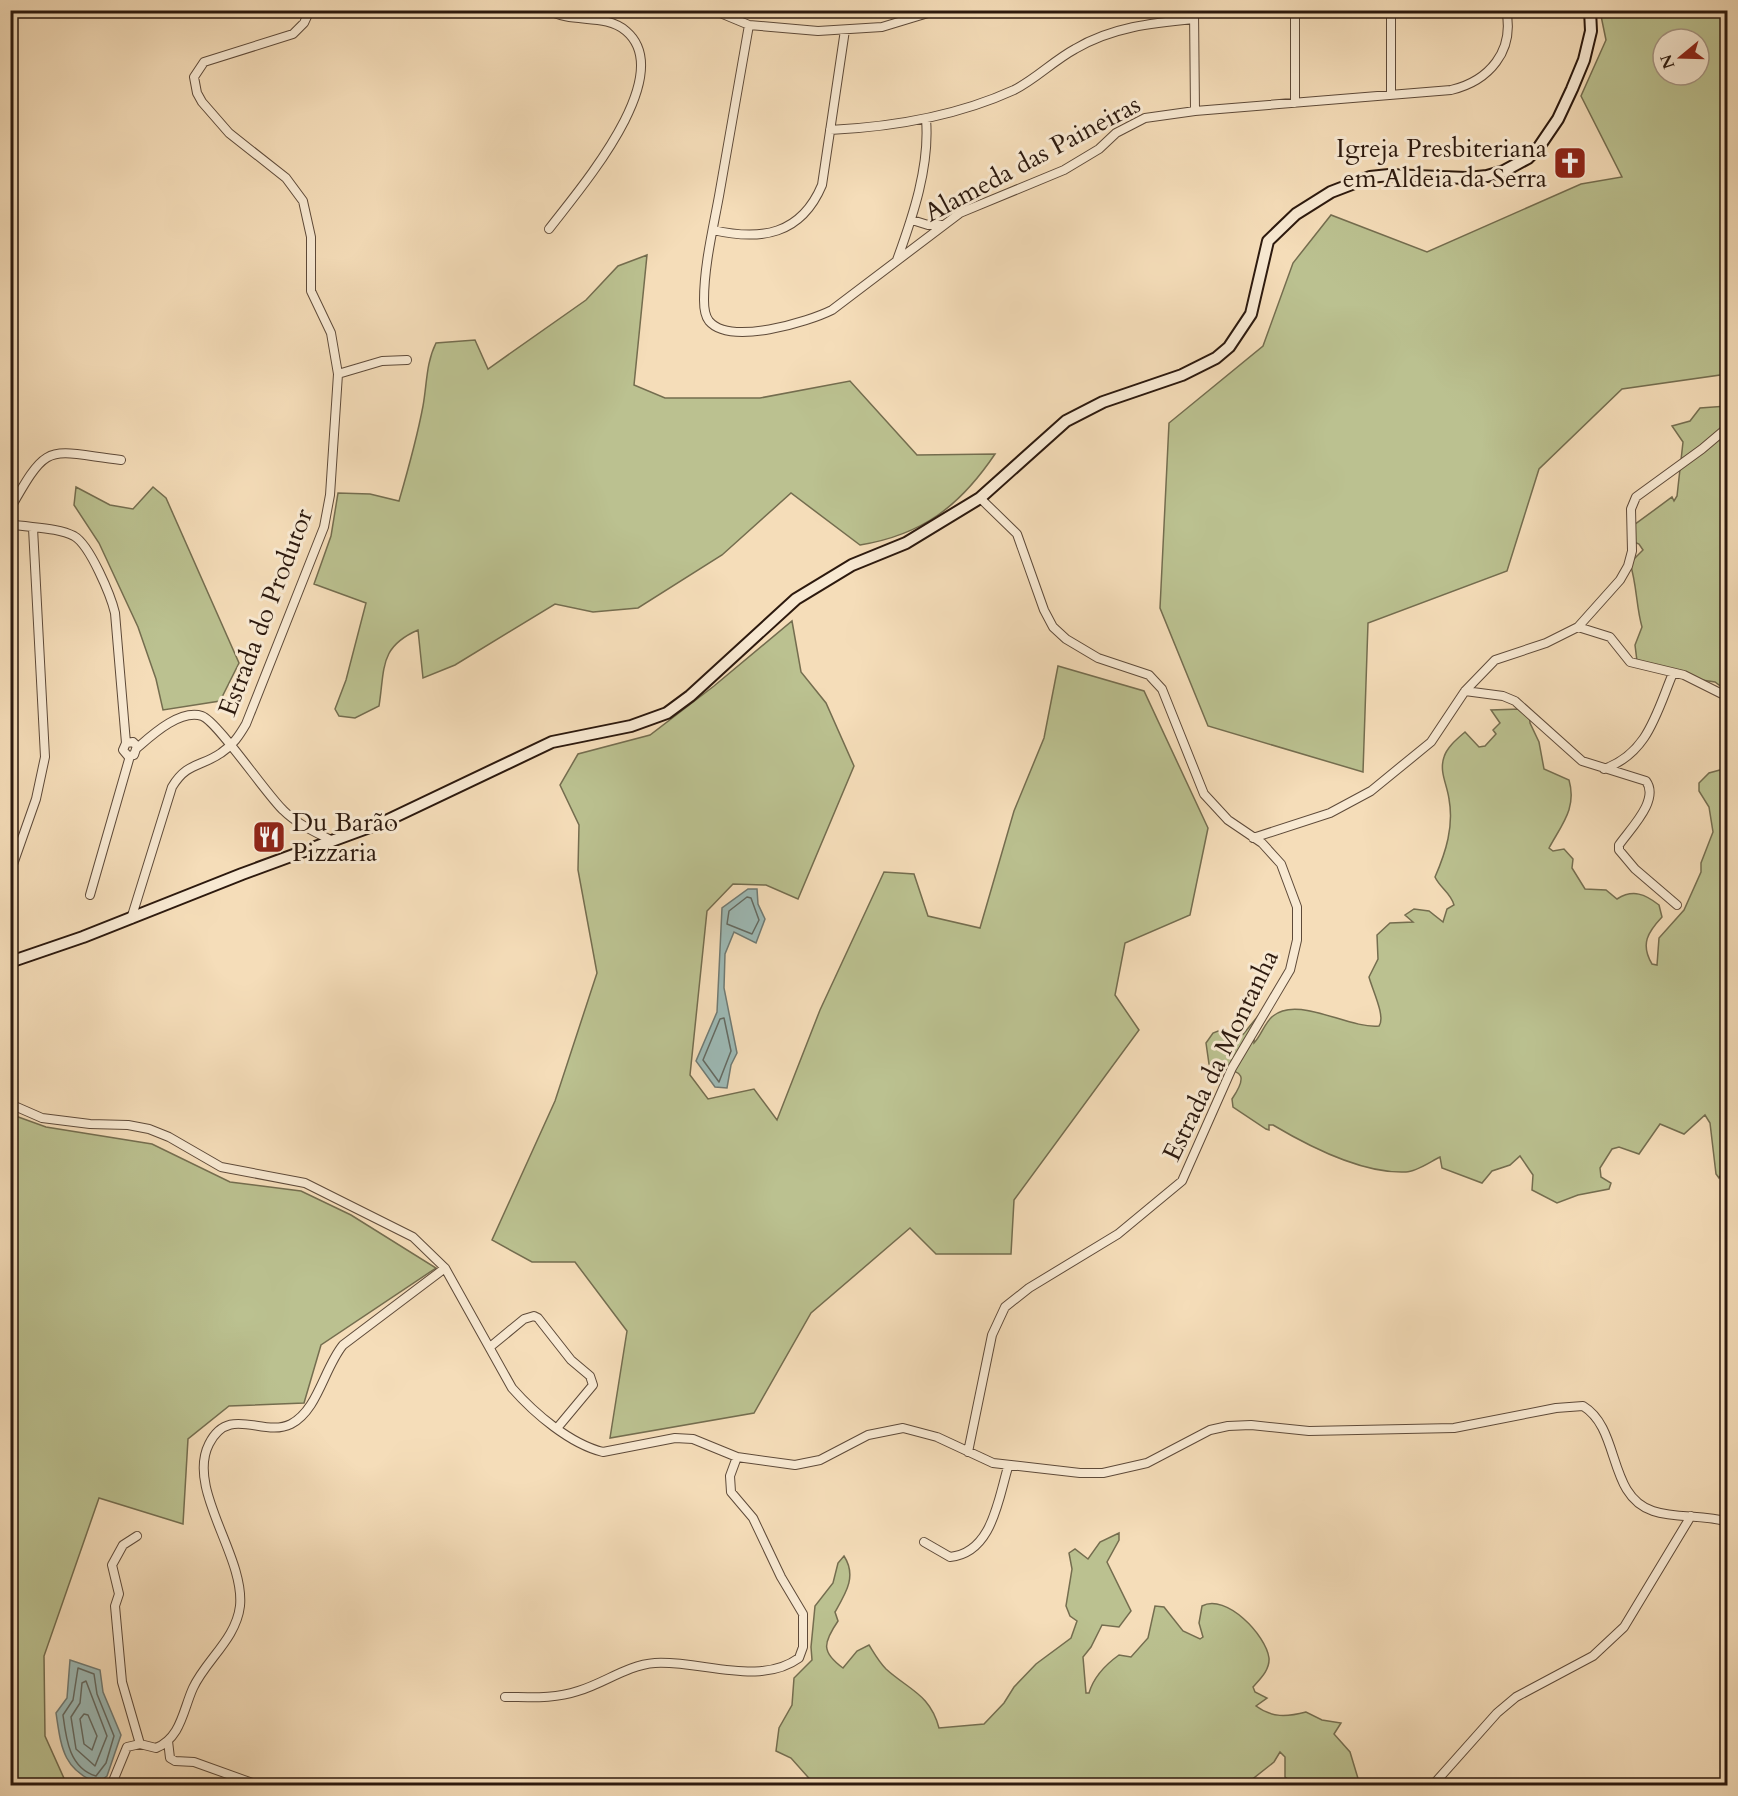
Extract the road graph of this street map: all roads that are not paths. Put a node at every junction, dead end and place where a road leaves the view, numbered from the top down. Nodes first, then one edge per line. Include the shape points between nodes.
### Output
1 (309, 10) edge
2 (548, 10) edge
3 (713, 10) edge
4 (938, 10) edge
5 (1295, 10) edge
6 (1391, 10) edge
7 (1506, 10) edge
8 (1590, 10) edge
9 (1194, 15) edge
10 (749, 25) junction
11 (845, 30) junction
12 (1391, 95) junction
13 (1295, 104) junction
14 (1194, 111) junction
15 (926, 118) junction
16 (831, 130) junction
17 (912, 220) junction
18 (943, 225) junction
19 (549, 229) dead end
20 (712, 230) junction
21 (905, 236) junction
22 (917, 244) junction
23 (897, 260) junction
24 (407, 360) dead end
25 (338, 374) junction
26 (1728, 427) edge
27 (121, 460) dead end
28 (980, 498) junction
29 (10, 509) edge
30 (10, 524) edge
31 (33, 528) junction
32 (1578, 627) junction
33 (1673, 674) junction
34 (1465, 691) junction
35 (1728, 697) edge
36 (126, 743) junction
37 (230, 746) junction
38 (137, 748) junction
39 (130, 756) junction
40 (1602, 769) junction
41 (1253, 838) junction
42 (333, 841) junction
43 (11, 870) edge
44 (90, 896) dead end
45 (1677, 905) dead end
46 (130, 918) junction
47 (10, 962) edge
48 (10, 1104) edge
49 (445, 1268) junction
50 (490, 1347) junction
51 (558, 1427) junction
52 (968, 1452) junction
53 (737, 1457) junction
54 (1008, 1467) junction
55 (1691, 1516) junction
56 (1728, 1522) edge
57 (137, 1536) dead end
58 (924, 1542) dead end
59 (505, 1697) dead end
60 (168, 1741) junction
61 (140, 1744) junction
62 (111, 1785) edge
63 (261, 1785) edge
64 (1432, 1785) edge

1 - 25 street, Estrada do Produtor via 304,23 293,34 204,62 194,84 217,121 286,178 303,201 311,237 311,291 331,333
2 - 19 street via 565,18 615,25 627,32 638,49 641,77 633,104 615,138
3 - 10 street
4 - 11 street via 882,27
5 - 13 street
6 - 12 street
7 - 12 street, Alameda das Paineiras via 1505,45 1494,68 1485,76 1450,90
8 - 28 street via 1592,31 1572,89 1558,119 1528,158 1487,176 1389,175 1370,177 1331,192 1281,226 1268,241 1251,314 1229,347 1199,368 1078,413 1053,430
9 - 14 street
9 - 15 street via 1102,35 1073,49 1013,90
10 - 11 street
10 - 20 street, Alameda das Paineiras
11 - 16 street
12 - 13 street, Alameda das Paineiras
13 - 14 street, Alameda das Paineiras
14 - 18 street, Alameda das Paineiras via 1145,118 1129,125 1064,170 996,197
15 - 16 street via 873,128
15 - 17 street via 926,146
16 - 20 street via 822,185 812,206 800,219 767,234
17 - 18 street
17 - 21 street
18 - 22 street, Alameda das Paineiras
20 - 23 street, Alameda das Paineiras via 705,312 716,327 728,330 785,328 811,320 832,310
21 - 22 street
21 - 23 street
22 - 23 street, Alameda das Paineiras
24 - 25 street via 382,361
25 - 37 street, Estrada do Produtor via 330,495 324,527 246,724
26 - 32 street via 1636,497 1631,509 1632,551 1628,566 1610,593
27 - 29 street via 49,454 37,463
28 - 41 street, Estrada da Montanha via 1017,534 1053,627 1098,658 1142,671 1155,680 1168,701 1204,794 1228,820
28 - 42 street via 906,543 852,565 796,599 667,713 631,726 552,742 386,821
30 - 31 street
31 - 36 street via 62,532 79,540 109,595 117,627
31 - 43 street via 45,757 36,799
32 - 33 street via 1610,637 1630,662
32 - 34 street via 1546,643 1502,656
33 - 35 street via 1701,682
33 - 40 street via 1641,745 1623,762
34 - 40 street via 1515,701 1570,753
34 - 41 street via 1431,742 1371,791 1330,813
36 - 38 street via 133,742
36 - 39 street via 123,750
37 - 38 street via 207,718 196,715 170,724
37 - 42 street via 283,811
37 - 46 street, Estrada do Produtor via 189,767 176,781
38 - 39 street via 136,754
39 - 44 street
40 - 45 street via 1642,778 1650,786 1650,798 1619,850
41 - 52 street, Estrada da Montanha via 1281,864 1297,907 1297,940 1290,970 1232,1068 1182,1181 1118,1234 1029,1287 1005,1307 992,1335
42 - 46 street
46 - 47 street
48 - 49 street via 42,1118 149,1129 221,1167 305,1183 412,1237
49 - 50 street
49 - 60 street via 343,1345 307,1409 291,1424 271,1428 236,1423 218,1431 209,1444 205,1482 233,1562 240,1606 236,1626 196,1681 176,1735
50 - 51 street via 512,1388 525,1403
50 - 51 street via 524,1319 534,1316 590,1376 593,1385
51 - 53 street via 603,1452 693,1438
52 - 53 street via 937,1437 903,1428 868,1435 809,1464 774,1464
52 - 54 street
53 - 59 street via 730,1476 731,1492 753,1518 803,1614 799,1658 782,1667 761,1671 654,1663 625,1670 580,1691
54 - 55 street via 1080,1473 1124,1470 1165,1455 1210,1430 1228,1426 1309,1431 1454,1428 1583,1406 1599,1420 1630,1495 1654,1512
54 - 58 street via 986,1532 969,1553 950,1557
55 - 56 street
55 - 64 street via 1624,1627 1593,1656 1516,1697
57 - 61 street via 123,1545 112,1565 119,1594 115,1606 122,1682
60 - 61 street via 156,1748
60 - 63 street via 174,1761 194,1762
61 - 62 street via 124,1750

